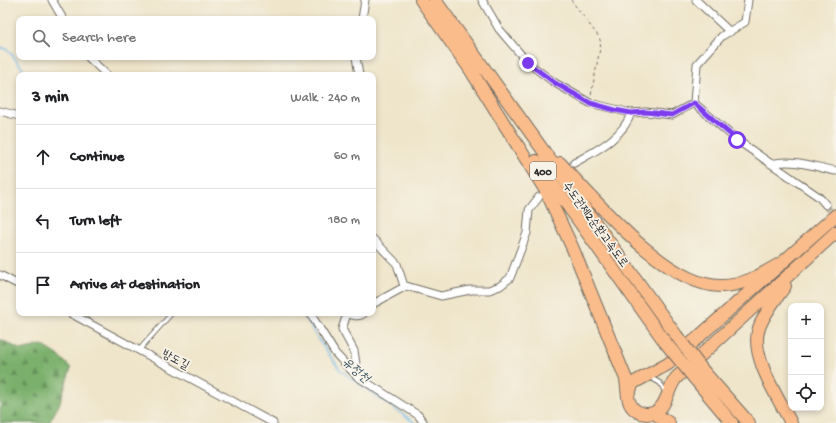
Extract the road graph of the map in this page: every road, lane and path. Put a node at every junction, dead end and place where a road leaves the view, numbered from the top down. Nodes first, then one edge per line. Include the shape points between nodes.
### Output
1 (52, 0) edge
2 (366, 0) edge
3 (421, 0) edge
4 (435, 0) edge
5 (482, 0) edge
6 (571, 0) edge
7 (696, 0) edge
8 (748, 0) edge
9 (61, 16) edge
10 (363, 16) edge
11 (730, 32) junction
12 (91, 60) edge
13 (356, 60) edge
14 (473, 64) junction
15 (104, 72) edge
16 (358, 72) edge
17 (590, 103) junction
18 (694, 103) junction
19 (0, 111) edge
20 (631, 113) junction
21 (16, 115) edge
22 (574, 163) dead end
23 (772, 164) junction
24 (836, 171) edge
25 (539, 197) dead end
26 (826, 205) tunnel mouth
27 (836, 215) edge
28 (836, 232) edge
29 (376, 243) edge
30 (783, 262) junction
31 (801, 264) junction
32 (0, 275) edge
33 (16, 283) edge
34 (404, 286) junction
35 (376, 302) edge
36 (76, 316) edge
37 (169, 316) edge
38 (312, 316) edge
39 (345, 316) edge
40 (138, 350) junction
41 (358, 376) junction
42 (700, 376) junction
43 (643, 377) junction
44 (628, 394) junction
45 (665, 400) junction
46 (654, 413) junction
47 (273, 423) edge
48 (424, 423) edge
49 (669, 423) edge
50 (732, 423) edge
51 (749, 423) edge
52 (791, 423) edge

1 - 9 street
2 - 10 street
3 - 14 highway, 수도권제2순환고속도로 / 400
4 - 14 highway, 수도권제2순환고속도로 / 400
5 - 17 street via 500,29 528,63 555,83
6 - 17 path via 601,43
7 - 11 street
8 - 11 street via 745,22
11 - 18 street via 722,36 697,64
12 - 15 street
13 - 16 street
14 - 30 highway via 597,203 645,248 684,277 708,285 729,286 752,279
14 - 42 highway, 수도권제2순환고속도로 / 400, bridge via 676,334
14 - 42 highway, 수도권제2순환고속도로 / 400, bridge via 665,342
14 - 44 highway via 557,213 626,379
17 - 20 street
18 - 20 street via 672,115
18 - 23 street via 737,140
19 - 21 street
20 - 22 street via 628,123 607,144
23 - 24 street via 781,161 797,162
23 - 26 street via 820,197
25 - 34 street via 529,210 527,233 510,278 500,286 489,290 470,290 436,296 418,288
27 - 30 highway
28 - 31 highway
29 - 34 street via 397,264
30 - 43 highway via 668,364
31 - 45 highway via 676,378
31 - 52 highway via 766,314 757,336 762,365
32 - 33 street
34 - 35 street
36 - 40 street, 방도길
37 - 40 lane
38 - 41 street via 335,353
39 - 41 street via 342,329 354,351
40 - 47 street, 방도길
41 - 48 street via 418,415
42 - 50 highway, 수도권제2순환고속도로 / 400
42 - 51 highway, 수도권제2순환고속도로 / 400
43 - 44 highway via 633,383
43 - 45 lane via 650,377 660,383
44 - 46 highway via 629,401 636,411
45 - 46 highway
46 - 49 highway

